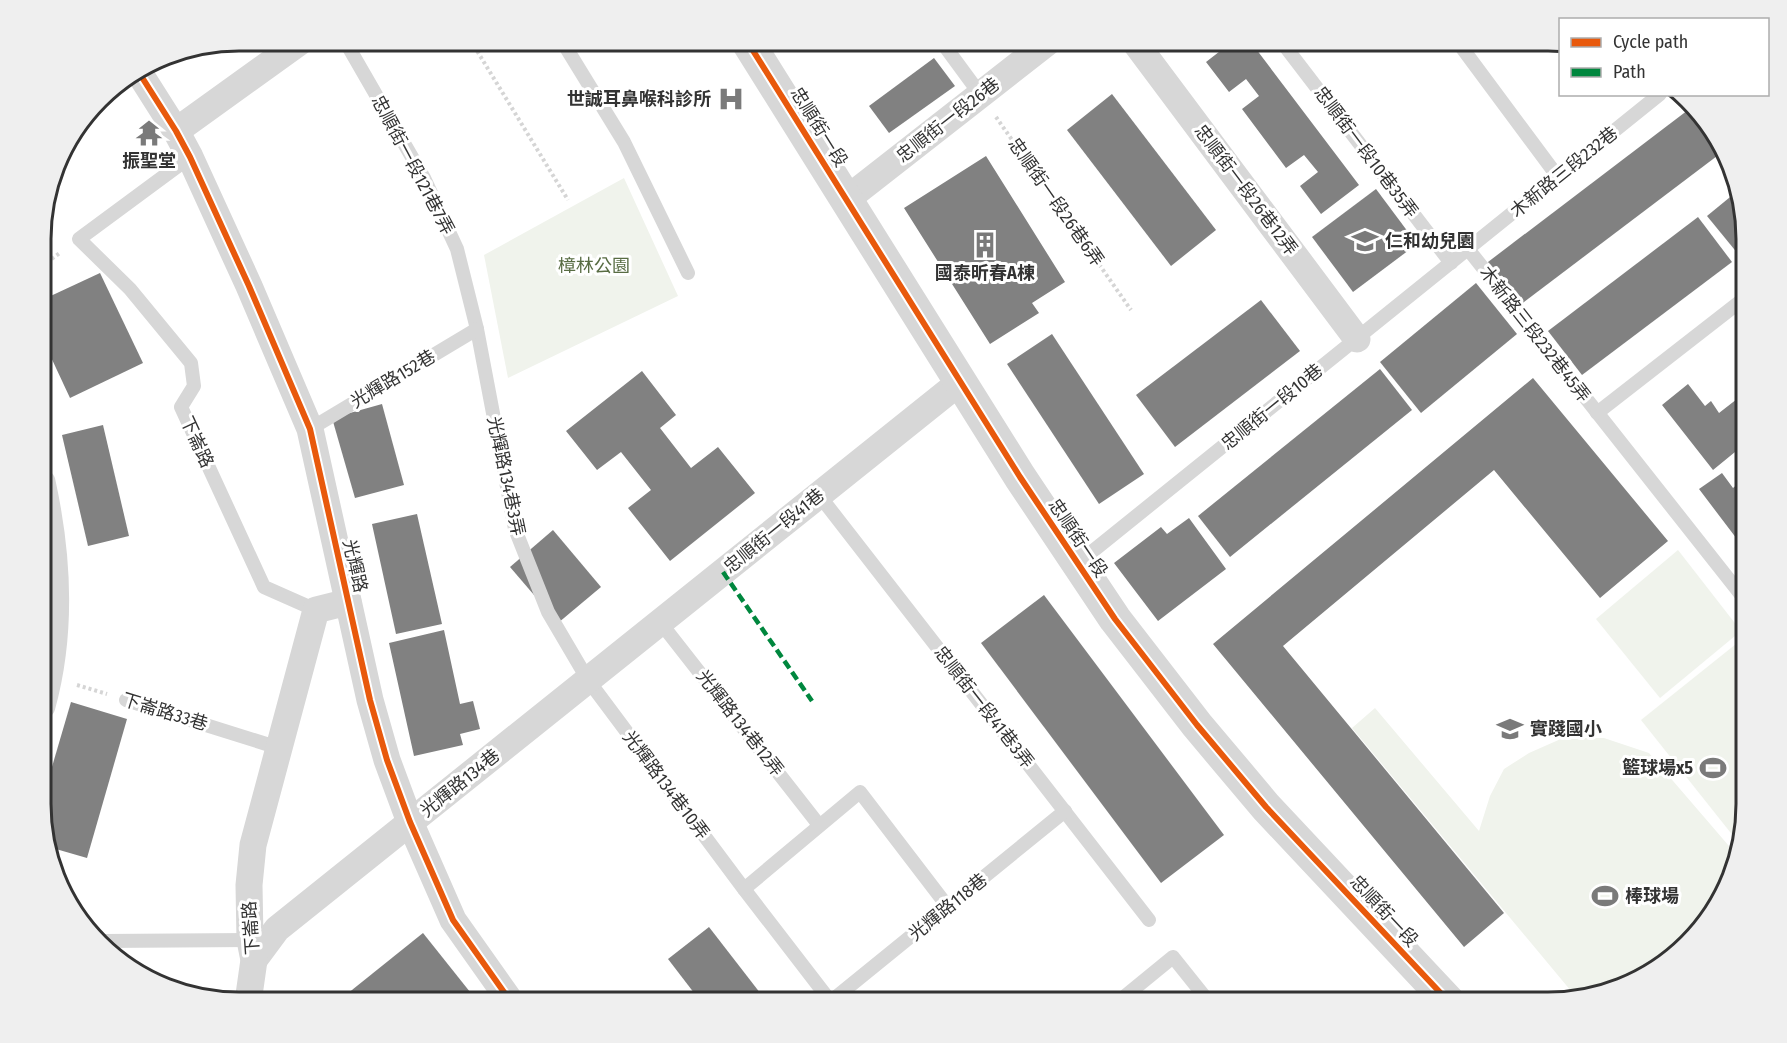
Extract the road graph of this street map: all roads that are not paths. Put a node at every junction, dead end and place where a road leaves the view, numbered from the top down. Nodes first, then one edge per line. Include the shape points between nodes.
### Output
1 (286, 51) edge
2 (351, 51) edge
3 (569, 51) edge
4 (754, 51) edge
5 (949, 51) edge
6 (1035, 51) edge
7 (1142, 51) edge
8 (1289, 51) edge
9 (1465, 51) edge
10 (142, 78) edge
11 (980, 94) junction
12 (1657, 96) edge
13 (176, 131) junction
14 (190, 157) junction
15 (1558, 177) junction
16 (847, 199) junction
17 (1468, 249) junction
18 (1451, 263) junction
19 (688, 273) dead end
20 (1736, 305) edge
21 (477, 329) junction
22 (1357, 339) junction
23 (960, 382) junction
24 (1598, 413) junction
25 (310, 429) junction
26 (819, 495) junction
27 (51, 535) edge
28 (1076, 564) junction
29 (1736, 588) edge
30 (348, 602) junction
31 (316, 610) junction
32 (660, 622) junction
33 (51, 665) edge
34 (588, 680) junction
35 (126, 700) road end
36 (279, 748) junction
37 (1065, 811) junction
38 (410, 822) junction
39 (819, 825) junction
40 (744, 889) junction
41 (948, 907) junction
42 (1149, 920) dead end
43 (111, 942) edge
44 (252, 950) junction
45 (249, 992) edge
46 (504, 992) edge
47 (823, 992) edge
48 (843, 992) edge
49 (1130, 992) edge
50 (1201, 992) edge
51 (1440, 992) edge

1 - 13 street
2 - 21 lane, 忠順街一段121巷7弄 via 424,178 457,249
3 - 19 lane via 624,142
4 - 16 street, 忠順街一段
5 - 11 lane
6 - 11 street, 忠順街一段26巷
7 - 22 street, 忠順街一段26巷12弄
8 - 18 lane, 忠順街一段10巷35弄
9 - 15 lane
10 - 13 street, 光輝路
11 - 16 street, 忠順街一段26巷
12 - 15 lane, 木新路三段232巷
13 - 14 street, 光輝路
14 - 25 street, 光輝路
14 - 31 lane, 下崙路 via 79,239 129,289 191,363 194,386 181,407 264,587
15 - 17 lane, 木新路三段232巷
16 - 23 street, 忠順街一段
17 - 18 lane, 忠順街一段10巷
17 - 24 lane, 木新路三段232巷45弄
18 - 22 lane, 忠順街一段10巷
20 - 24 lane, 木新路三段232巷45弄
21 - 25 lane, 光輝路152巷
21 - 34 lane, 光輝路134巷3弄 via 515,529 548,612
22 - 28 lane, 忠順街一段10巷
23 - 26 street, 忠順街一段41巷
23 - 28 street, 忠順街一段
24 - 29 lane
25 - 30 street, 光輝路
26 - 32 street, 忠順街一段41巷
26 - 37 lane, 忠順街一段41巷3弄
27 - 33 street via 55,615
28 - 51 street, 忠順街一段 via 1152,669 1251,789
30 - 31 street
30 - 38 street, 光輝路 via 370,700
31 - 36 street, 下崙路
32 - 34 street, 忠順街一段41巷
32 - 39 lane, 光輝路134巷12弄
34 - 38 street, 光輝路134巷
34 - 40 lane, 光輝路134巷10弄
35 - 36 lane, 下崙路33巷
36 - 44 street, 下崙路 via 254,845 249,885
37 - 41 lane, 光輝路118巷
37 - 42 lane, 忠順街一段41巷3弄
38 - 44 street, 光輝路134巷
38 - 46 street, 光輝路 via 453,920
39 - 40 lane
39 - 41 lane via 860,792
40 - 47 lane, 光輝路134巷10弄
41 - 48 lane, 光輝路118巷
43 - 44 lane
44 - 45 street, 下崙路
49 - 50 lane via 1173,957

